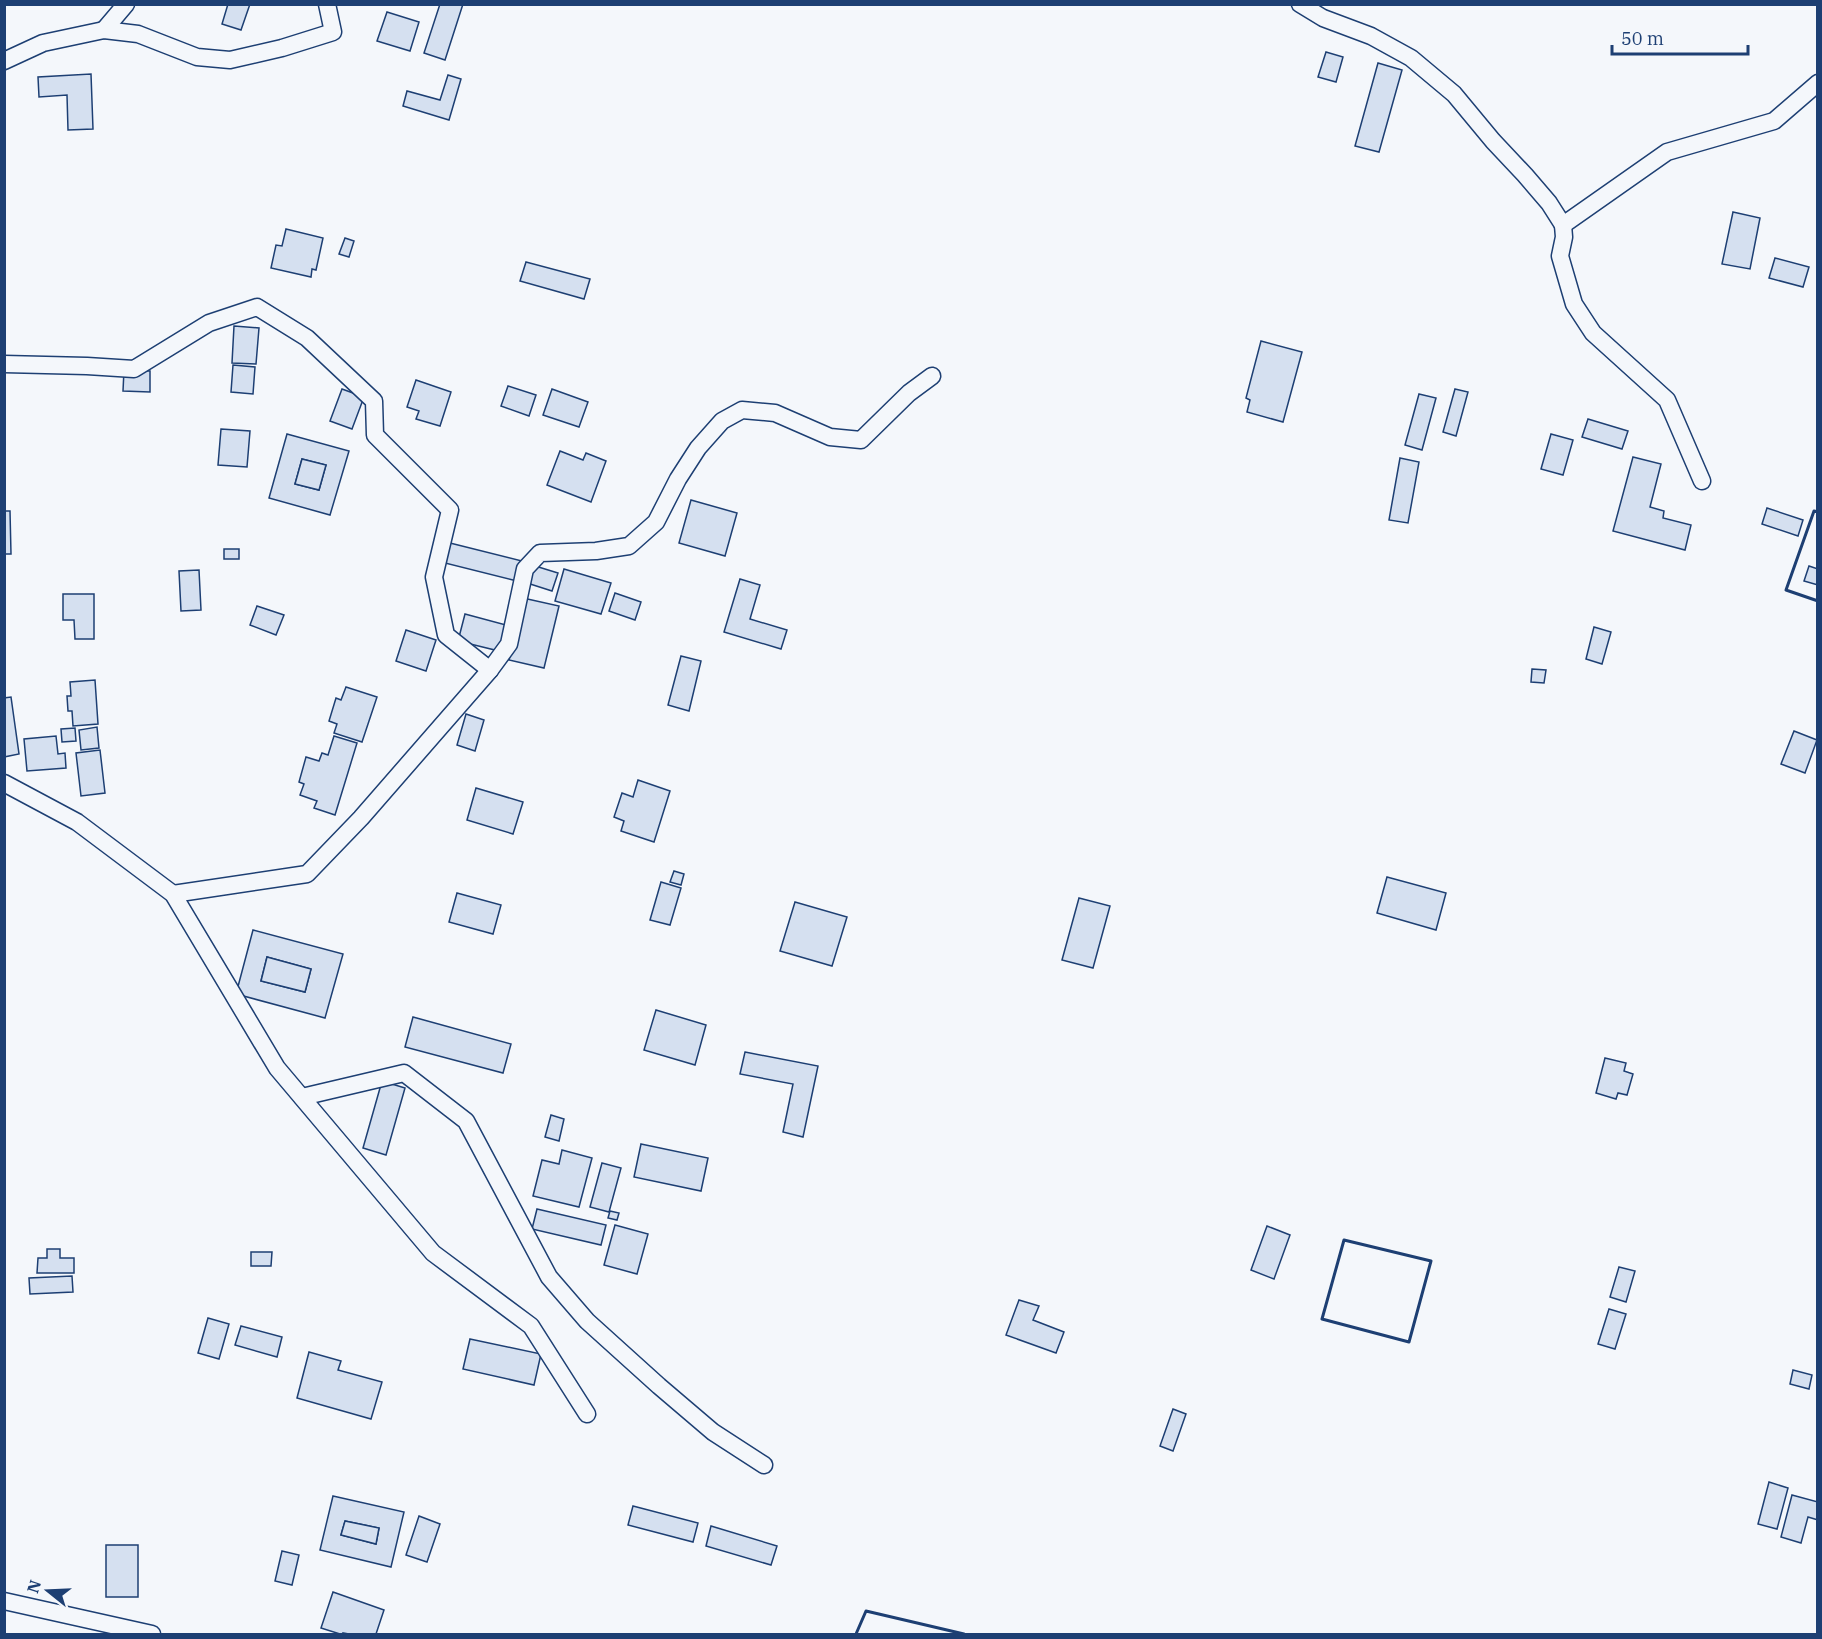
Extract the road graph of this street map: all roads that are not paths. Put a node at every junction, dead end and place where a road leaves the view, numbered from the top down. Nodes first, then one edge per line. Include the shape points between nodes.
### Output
1 (126, 4) edge
2 (327, 4) edge
3 (1300, 4) edge
4 (104, 30) junction
5 (4, 61) edge
6 (1818, 83) edge
7 (1563, 225) junction
8 (4, 364) edge
9 (932, 376) dead end
10 (1702, 481) dead end
11 (490, 670) junction
12 (4, 783) edge
13 (173, 894) junction
14 (302, 1097) junction
15 (586, 1414) dead end
16 (764, 1465) dead end
17 (4, 1601) edge
18 (152, 1635) edge

1 - 4 street
2 - 4 street via 333,32 230,60 197,57 138,34
3 - 7 street via 1411,58 1454,94 1549,203
4 - 5 street via 43,43
6 - 7 street via 1773,121 1667,152
7 - 10 street via 1560,256 1574,304 1593,333 1667,400
8 - 11 street via 134,369 209,323 257,307 307,338 374,402 375,435 450,510 434,577 446,635
9 - 11 street via 861,440 830,437 775,413 742,410 722,421 698,448 656,522 629,546 540,553 525,569 509,644
11 - 13 street via 307,874
12 - 13 street via 77,822
13 - 14 street via 277,1068
14 - 15 street via 433,1253 531,1326
14 - 16 street via 404,1072 466,1121 549,1277 587,1321 713,1432
17 - 18 street

